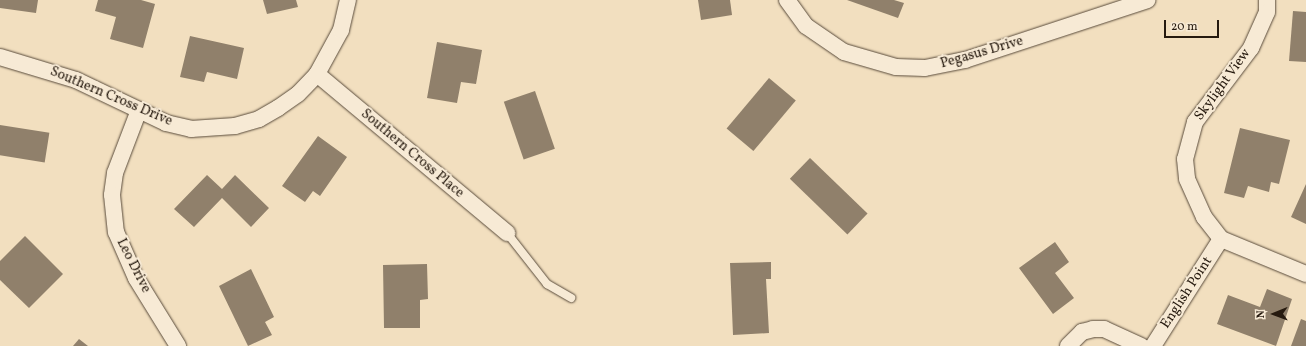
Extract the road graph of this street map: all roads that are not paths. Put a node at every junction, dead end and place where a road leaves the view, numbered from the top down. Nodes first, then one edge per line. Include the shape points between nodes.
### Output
1 (348, 0) edge
2 (787, 0) edge
3 (1147, 0) edge
4 (1267, 0) edge
5 (0, 57) edge
6 (317, 74) junction
7 (139, 110) junction
8 (507, 233) joint
9 (1221, 239) junction
10 (1306, 274) edge
11 (571, 298) dead end
12 (178, 346) edge
13 (1068, 346) edge
14 (1141, 346) edge
15 (1153, 346) edge

1 - 6 street, Southern Cross Drive via 341,30
2 - 3 street, Pegasus Drive via 806,26 844,52 896,67 925,68 965,60
4 - 9 street, Skylight View via 1267,12 1251,48 1205,107 1188,140 1187,179 1204,217
5 - 7 street, Southern Cross Drive via 76,80
6 - 7 street, Southern Cross Drive via 298,94 278,108 259,119 234,126 191,129 166,123
6 - 8 street, Southern Cross Place
7 - 12 street, Leo Drive via 115,173 112,195 115,226 123,253
8 - 11 lane via 547,284
9 - 10 street, Skylight View
9 - 15 street, English Point
13 - 14 street via 1082,332 1093,329 1104,330

